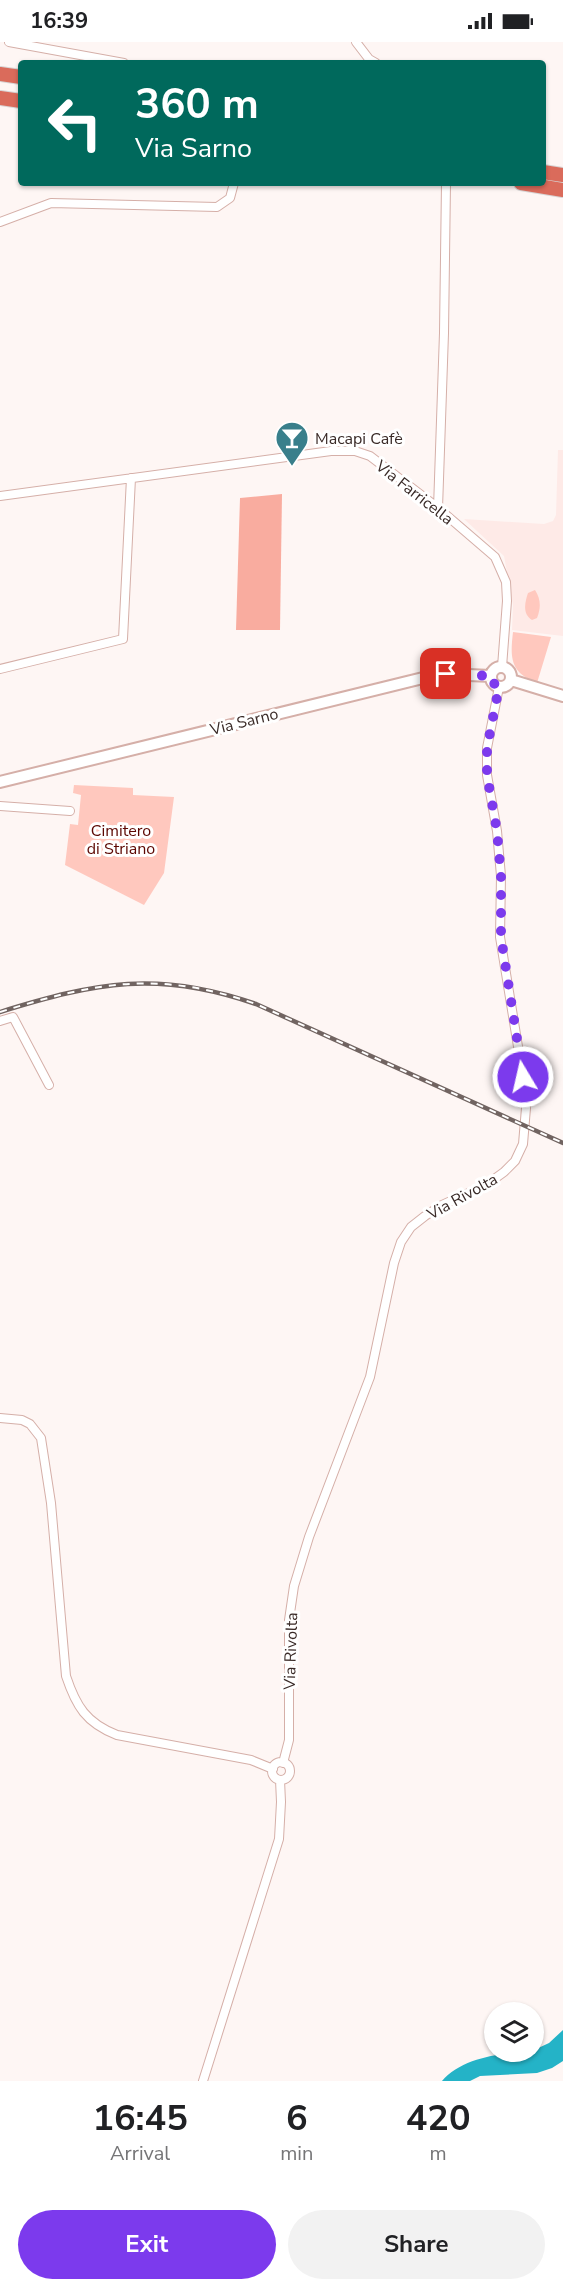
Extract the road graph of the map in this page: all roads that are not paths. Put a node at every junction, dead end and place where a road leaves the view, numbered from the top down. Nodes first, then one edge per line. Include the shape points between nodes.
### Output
1 (9, 42) edge
2 (356, 42) edge
3 (108, 60) edge
4 (371, 60) edge
5 (0, 74) edge
6 (18, 77) edge
7 (0, 98) edge
8 (18, 101) edge
9 (546, 172) edge
10 (563, 175) edge
11 (233, 186) edge
12 (446, 186) edge
13 (539, 186) edge
14 (563, 190) edge
15 (0, 222) edge
16 (131, 478) junction
17 (0, 496) edge
18 (438, 508) junction
19 (502, 667) junction
20 (0, 669) edge
21 (491, 676) junction
22 (511, 680) junction
23 (499, 687) junction
24 (563, 696) edge
25 (0, 782) edge
26 (0, 806) edge
27 (70, 811) dead end
28 (0, 1021) edge
29 (49, 1084) dead end
30 (0, 1418) edge
31 (283, 1762) junction
32 (273, 1769) junction
33 (280, 1780) junction
34 (203, 2081) edge

1 - 3 street
2 - 4 street
5 - 6 highway
7 - 8 highway
9 - 10 highway
11 - 15 street via 230,198 217,207 51,203
12 - 18 street
13 - 14 highway
16 - 17 street, Via Farricella
16 - 18 street, Via Farricella via 355,451 370,456
16 - 20 street via 123,639
18 - 19 street, Via Farricella via 495,557 506,582
19 - 21 main road via 496,668
19 - 22 main road via 510,671
21 - 23 main road
21 - 25 main road, Via Sarno via 427,677
22 - 23 main road
22 - 24 main road
23 - 31 street, Via Rivolta via 487,748 487,775 501,876 501,937 523,1077 523,1144 504,1172 425,1216 401,1242 370,1377 294,1586 289,1620 288,1740
26 - 27 street
28 - 29 street via 13,1017
30 - 32 street via 22,1420 41,1438 51,1503 66,1676 80,1709 97,1726 117,1735 241,1758
31 - 32 street
31 - 33 street via 290,1772
32 - 33 street via 273,1776
33 - 34 street via 279,1839

